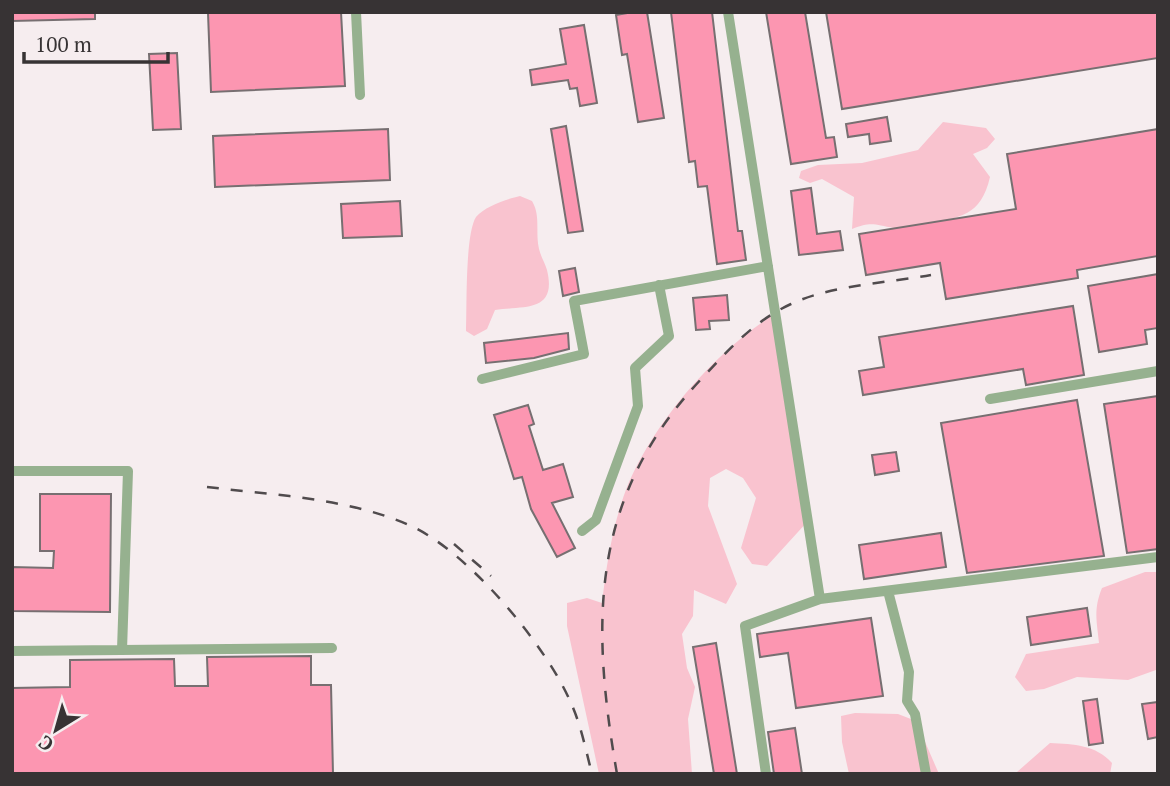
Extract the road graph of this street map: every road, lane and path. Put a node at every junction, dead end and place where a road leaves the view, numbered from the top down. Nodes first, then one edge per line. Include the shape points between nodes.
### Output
1 (356, 12) edge
2 (728, 12) edge
3 (360, 95) dead end
4 (768, 266) junction
5 (659, 285) junction
6 (1158, 371) edge
7 (482, 379) dead end
8 (990, 399) dead end
9 (12, 471) edge
10 (582, 531) dead end
11 (1158, 557) edge
12 (888, 590) junction
13 (820, 599) junction
14 (332, 648) dead end
15 (12, 650) edge
16 (121, 650) junction
17 (766, 774) edge
18 (926, 774) edge

1 - 3 lane
2 - 4 lane
4 - 5 lane
4 - 13 lane
5 - 7 lane via 574,301 584,354
5 - 10 lane via 669,336 635,368 638,406 596,520
6 - 8 lane
9 - 16 lane via 128,471
11 - 12 lane
12 - 13 lane
12 - 18 lane via 909,672 907,701 915,714
13 - 17 lane via 745,626
14 - 16 lane
15 - 16 lane

